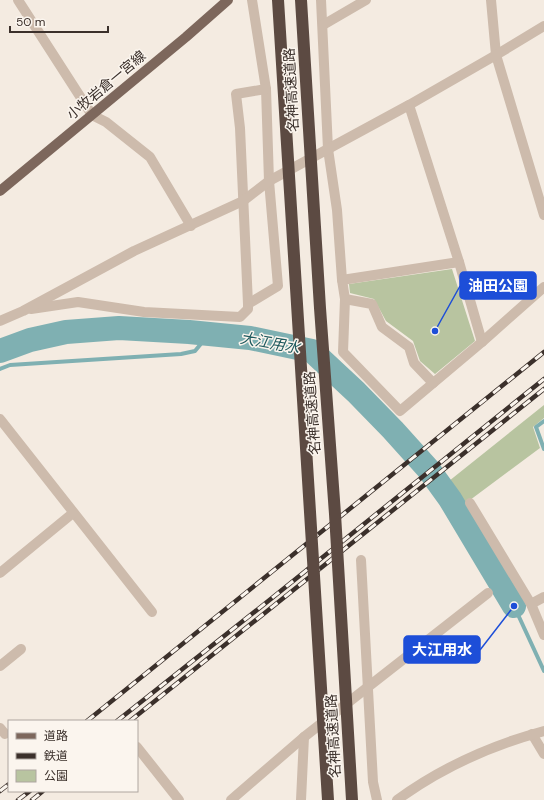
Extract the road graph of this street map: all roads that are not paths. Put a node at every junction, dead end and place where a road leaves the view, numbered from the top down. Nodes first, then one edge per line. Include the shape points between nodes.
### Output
1 (18, 0) edge
2 (228, 0) edge
3 (252, 0) edge
4 (278, 0) edge
5 (301, 0) edge
6 (321, 0) edge
7 (366, 0) edge
8 (491, 0) edge
9 (323, 25) junction
10 (544, 26) edge
11 (496, 55) junction
12 (266, 89) junction
13 (409, 105) junction
14 (92, 115) junction
15 (328, 149) junction
16 (269, 181) junction
17 (0, 191) edge
18 (243, 201) junction
19 (544, 215) edge
20 (191, 226) junction
21 (459, 262) junction
22 (342, 280) junction
23 (544, 287) edge
24 (345, 299) junction
25 (248, 304) junction
26 (23, 311) junction
27 (0, 321) edge
28 (482, 342) junction
29 (433, 383) junction
30 (0, 419) edge
31 (470, 503) dead end
32 (73, 513) junction
33 (361, 560) dead end
34 (0, 573) edge
35 (488, 593) dead end
36 (544, 597) edge
37 (531, 604) junction
38 (152, 612) dead end
39 (544, 635) edge
40 (22, 649) dead end
41 (0, 666) edge
42 (368, 688) junction
43 (544, 731) edge
44 (532, 734) junction
45 (304, 737) junction
46 (138, 748) edge
47 (544, 754) edge
48 (179, 800) edge
49 (231, 800) edge
50 (301, 800) edge
51 (328, 800) edge
52 (352, 800) edge
53 (377, 800) edge
54 (397, 800) edge

1 - 14 street
2 - 14 main road, 小牧岩倉一宮線
3 - 12 street
4 - 51 highway, 名神高速道路, bridge
5 - 52 highway, 名神高速道路, bridge
6 - 9 street
7 - 9 street
8 - 11 street
9 - 15 street
10 - 11 street
11 - 13 street
11 - 19 street
12 - 16 street
12 - 18 street via 236,94
13 - 15 street
13 - 21 street
14 - 17 main road, 小牧岩倉一宮線
14 - 20 street via 106,122 150,157
15 - 16 street
15 - 22 street via 337,210
16 - 18 street
16 - 25 street via 278,286
18 - 20 street
18 - 25 street
20 - 26 street via 134,251
21 - 22 street
21 - 28 street
22 - 24 street
23 - 28 street
24 - 29 street via 372,304 382,327 409,347 414,363
24 - 29 street via 343,352 400,411
25 - 26 street via 248,309 240,317 144,312 78,302
26 - 27 street
28 - 29 street
30 - 32 street
31 - 37 street
32 - 34 street
32 - 38 street
33 - 42 street
35 - 42 street
36 - 37 street
37 - 39 street
40 - 41 street
42 - 45 street
42 - 53 street via 373,782
43 - 44 street
44 - 47 street
44 - 54 street via 477,754 444,770
45 - 49 street
45 - 50 street
46 - 48 street

